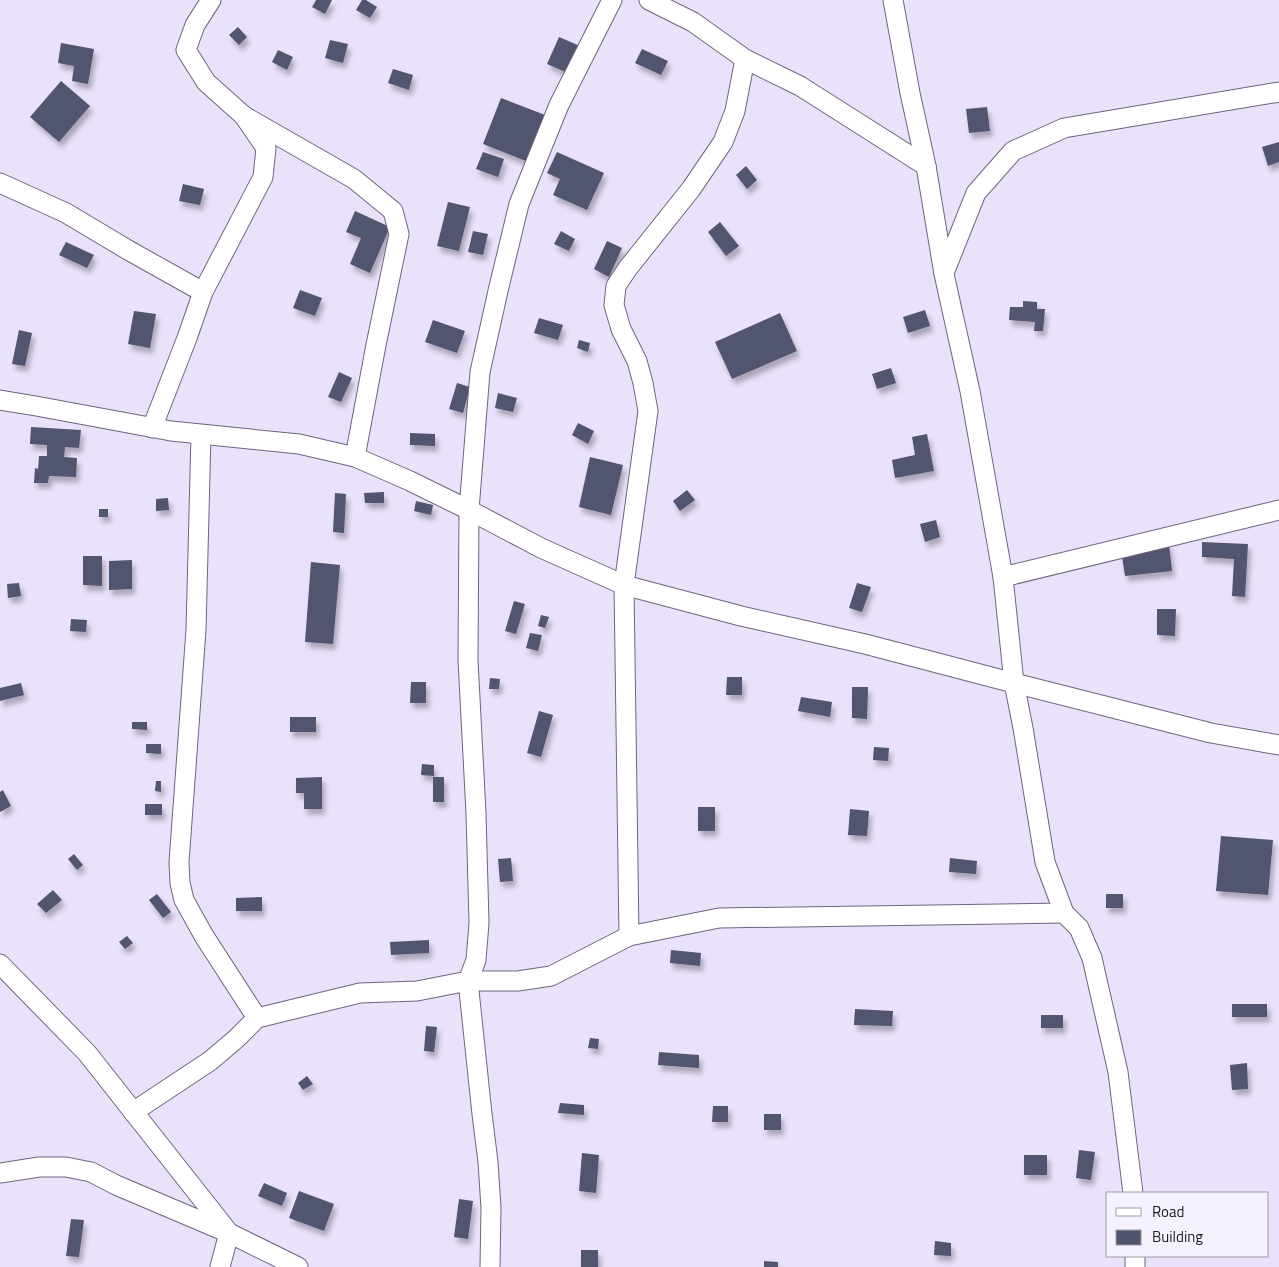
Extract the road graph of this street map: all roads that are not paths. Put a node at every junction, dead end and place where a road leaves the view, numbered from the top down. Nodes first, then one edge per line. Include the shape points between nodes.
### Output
1 (211, 0) edge
2 (612, 0) edge
3 (649, 0) edge
4 (893, 0) edge
5 (746, 59) junction
6 (1279, 92) edge
7 (244, 116) junction
8 (926, 166) junction
9 (0, 183) edge
10 (944, 274) junction
11 (202, 292) junction
12 (0, 400) edge
13 (152, 428) junction
14 (201, 435) junction
15 (355, 457) junction
16 (469, 510) junction
17 (1279, 510) edge
18 (1003, 577) junction
19 (624, 585) junction
20 (1014, 683) junction
21 (1279, 745) edge
22 (1064, 913) junction
23 (629, 936) junction
24 (0, 964) edge
25 (468, 981) junction
26 (257, 1018) junction
27 (133, 1112) junction
28 (0, 1173) edge
29 (1133, 1192) edge
30 (229, 1233) junction
31 (220, 1267) edge
32 (298, 1267) edge
33 (490, 1267) edge

1 - 7 street via 195,25 186,50 206,82
2 - 16 street via 559,105 519,204 480,372
3 - 5 street via 693,22
4 - 8 street
5 - 8 street via 800,86
5 - 19 street via 735,111 723,142 616,286 614,305 621,329 637,361 648,411
6 - 10 street via 1064,128 1013,151 976,193
7 - 11 street via 266,148 263,176
7 - 15 street via 354,179 393,211 400,234
8 - 10 street
9 - 11 street via 66,213
10 - 18 street via 970,391
11 - 13 street
12 - 13 street
13 - 14 street
14 - 15 street via 299,444
14 - 26 street via 196,630 180,882 184,900 204,936
15 - 16 street
16 - 19 street via 541,548
16 - 25 street via 468,660 479,923 476,960
17 - 18 street
18 - 20 street
19 - 20 street
19 - 23 street
20 - 21 street via 1211,733
20 - 22 street via 1045,862
22 - 23 street via 719,918
22 - 29 street via 1079,928 1092,958 1118,1072
23 - 25 street via 551,976 518,981
24 - 27 street via 86,1053
25 - 26 street via 417,992 360,993
25 - 33 street via 488,1162
26 - 27 street via 210,1060
27 - 30 street
28 - 30 street via 66,1167 90,1172
30 - 31 street
30 - 32 street

